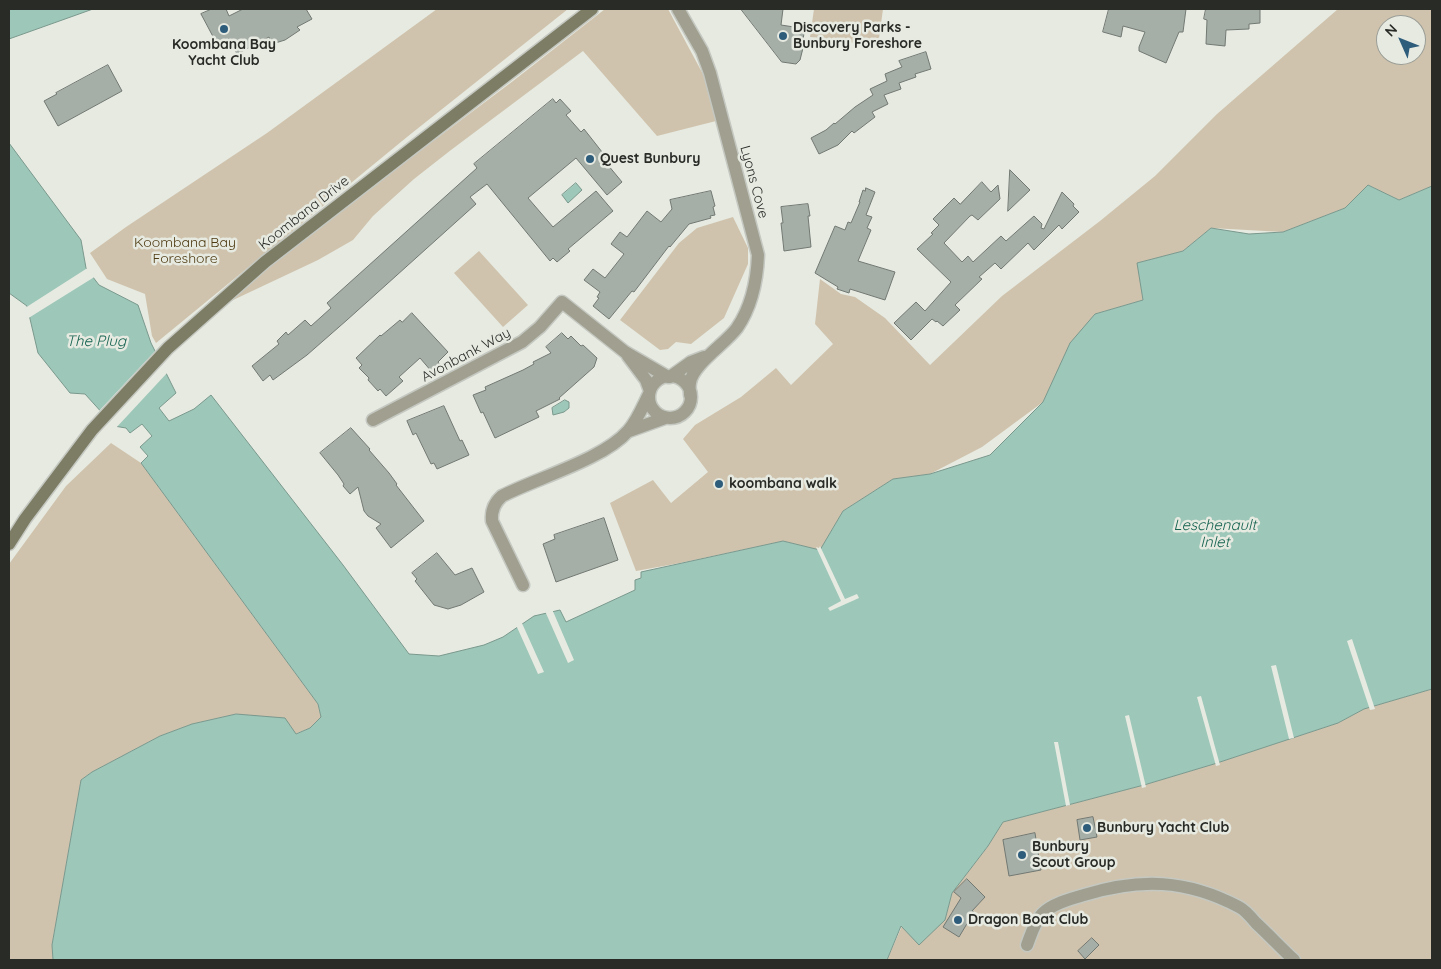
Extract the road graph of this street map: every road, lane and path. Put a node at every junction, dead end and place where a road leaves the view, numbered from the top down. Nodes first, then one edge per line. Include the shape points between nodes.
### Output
1 (592, 9) edge
2 (678, 9) edge
3 (625, 352) junction
4 (709, 355) junction
5 (669, 377) junction
6 (650, 393) junction
7 (690, 395) junction
8 (665, 418) junction
9 (373, 420) dead end
10 (629, 431) junction
11 (9, 544) edge
12 (523, 585) dead end
13 (1027, 945) dead end
14 (1294, 960) edge

1 - 11 main road, Koombana Drive via 265,262 168,348 92,430
2 - 4 street, Lyons Cove via 702,51 710,73 758,255 757,275 744,317 730,337
3 - 5 street
3 - 6 street via 646,380
3 - 9 street, Avonbank Way via 562,302 522,342
4 - 5 street, Lyons Cove via 691,362
4 - 7 street, Lyons Cove via 690,382
5 - 6 street via 658,380
5 - 7 street via 681,380
6 - 8 street via 654,412
6 - 10 street
7 - 8 street via 684,413
8 - 10 street
10 - 12 street via 605,449 498,500 492,521
13 - 14 street via 1035,924 1053,907 1098,890 1151,883 1193,888 1241,908

